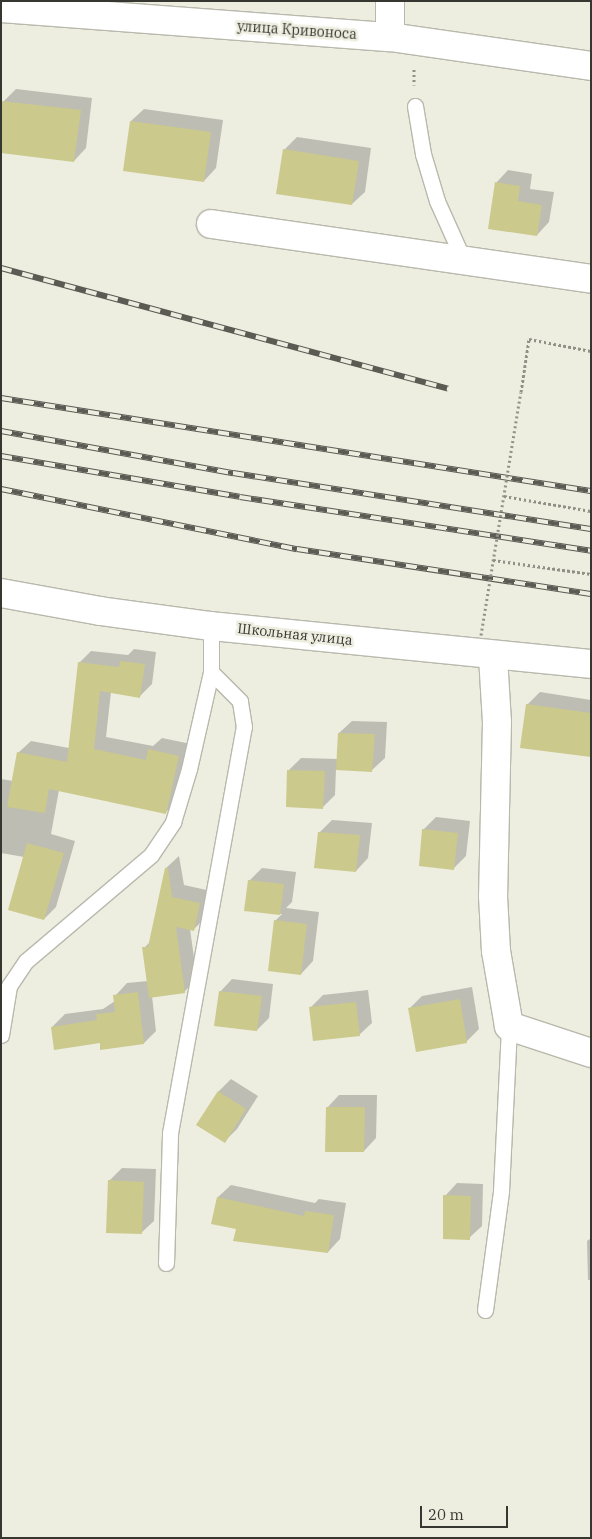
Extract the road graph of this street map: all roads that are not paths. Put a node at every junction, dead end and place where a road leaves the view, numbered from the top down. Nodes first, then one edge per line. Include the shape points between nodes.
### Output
1 (390, 1) edge
2 (1, 8) edge
3 (402, 38) junction
4 (591, 66) edge
5 (415, 106) road end
6 (211, 224) dead end
7 (464, 261) junction
8 (591, 279) edge
9 (1, 593) edge
10 (211, 626) junction
11 (487, 646) junction
12 (591, 664) edge
13 (211, 672) junction
14 (509, 1026) junction
15 (1, 1035) edge
16 (591, 1053) edge
17 (166, 1263) dead end
18 (484, 1310) dead end

1 - 3 street
2 - 3 street, улица Кривоноса
3 - 4 street, улица Кривоноса
5 - 7 lane via 423,154 437,201
6 - 7 street
7 - 8 street
9 - 10 street, Школьная улица
10 - 11 street, Школьная улица
10 - 13 lane
11 - 12 street, Школьная улица
11 - 14 street via 498,722 493,896 496,951
13 - 15 lane via 190,769 172,822 151,855 26,961 9,986
13 - 17 lane via 240,701 244,727 170,1133
14 - 16 street
14 - 18 lane via 501,1192

